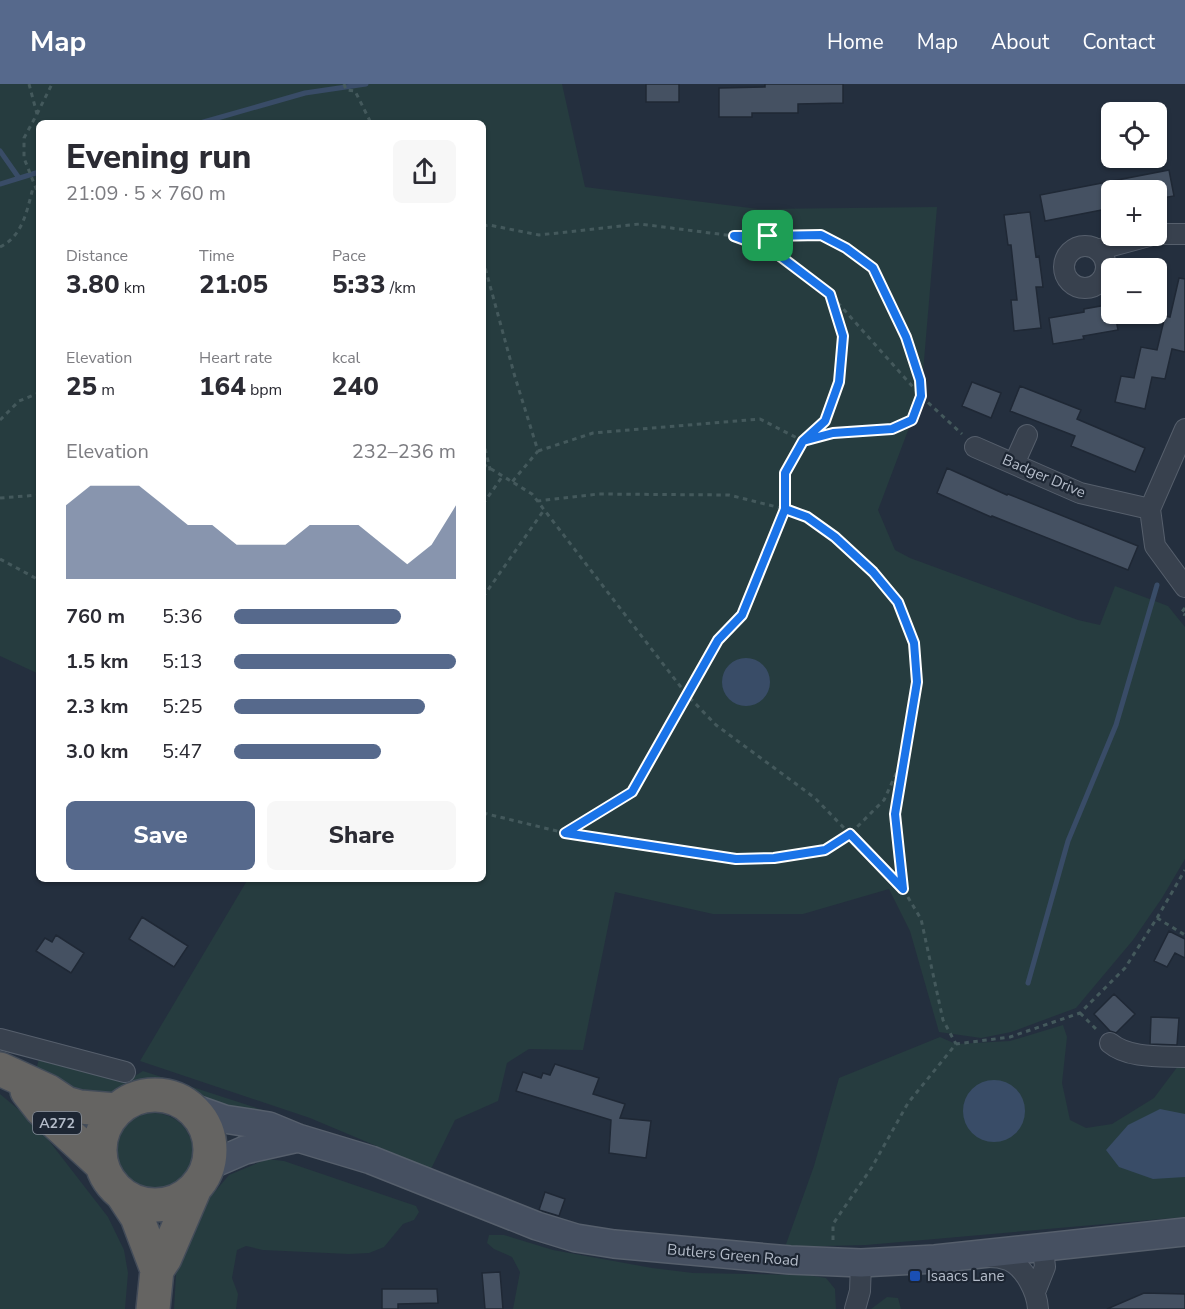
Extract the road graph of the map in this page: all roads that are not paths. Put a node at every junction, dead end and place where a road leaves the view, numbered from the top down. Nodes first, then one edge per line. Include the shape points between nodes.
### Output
1 (1167, 234) edge
2 (1185, 234) edge
3 (1111, 246) edge
4 (1096, 250) dead end
5 (1185, 429) edge
6 (1027, 435) dead end
7 (975, 447) road end
8 (1014, 464) junction
9 (1150, 509) junction
10 (1185, 587) edge
11 (0, 1040) edge
12 (1110, 1043) road end
13 (34, 1048) junction
14 (1185, 1057) edge
15 (125, 1072) dead end
16 (8, 1073) edge
17 (190, 1107) junction
18 (116, 1110) junction
19 (298, 1138) junction
20 (102, 1165) junction
21 (201, 1177) junction
22 (122, 1194) junction
23 (1185, 1232) edge
24 (1043, 1248) junction
25 (974, 1255) junction
26 (861, 1263) junction
27 (157, 1270) junction
28 (1036, 1301) edge
29 (153, 1309) edge
30 (855, 1309) edge

1 - 2 street
3 - 4 street
5 - 9 street
6 - 8 street
7 - 8 street, Badger Drive
8 - 9 street, Badger Drive via 1080,493
9 - 10 street via 1155,546
11 - 13 street
12 - 14 street via 1117,1049 1143,1055
13 - 15 street
13 - 16 street
16 - 18 highway, A272 via 80,1107
16 - 20 highway, A272
17 - 18 highway via 161,1095 144,1095
17 - 19 main road, Butlers Green Road via 224,1119 269,1126
17 - 21 highway via 208,1134 210,1150
18 - 20 highway via 101,1136
19 - 21 main road, Butlers Green Road via 245,1150
19 - 26 main road, Butlers Green Road via 371,1160 576,1238 650,1248
20 - 22 highway
21 - 22 highway via 182,1197 167,1203 151,1205
21 - 27 highway
22 - 27 highway via 137,1217
23 - 24 main road, Butlers Green Road
24 - 25 main road, Butlers Green Road
24 - 28 street via 1045,1267
25 - 26 main road, Butlers Green Road
25 - 28 street via 1010,1261 1017,1266
26 - 30 street
27 - 29 highway

